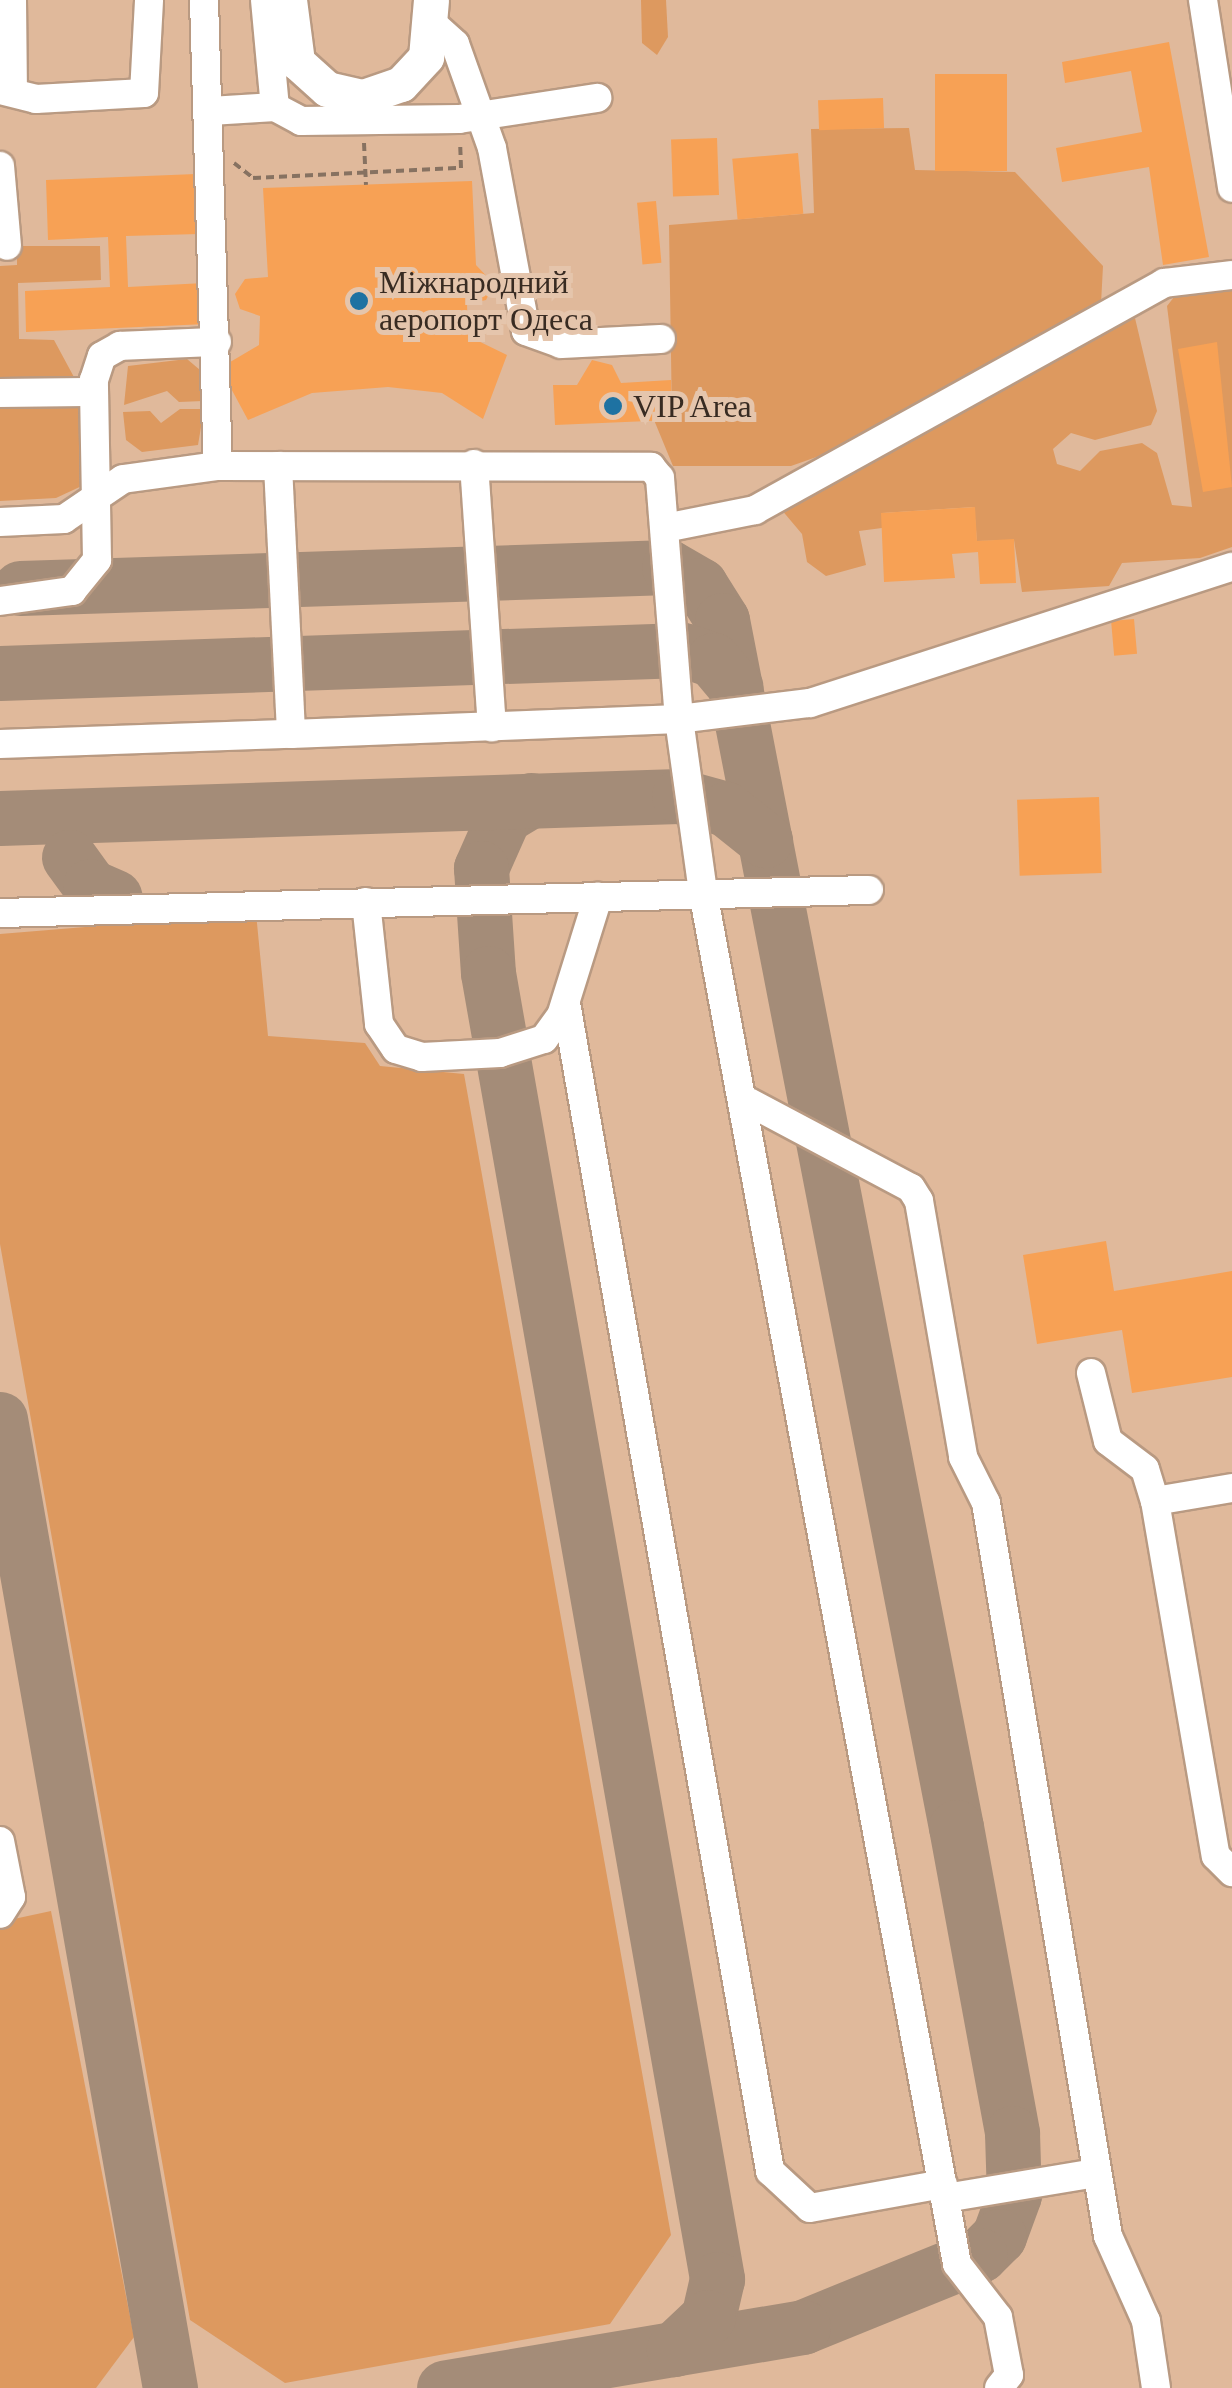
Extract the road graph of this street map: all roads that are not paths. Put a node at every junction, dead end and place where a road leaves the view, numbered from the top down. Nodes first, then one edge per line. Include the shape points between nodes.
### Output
1 (12, 0) edge
2 (149, 0) edge
3 (204, 0) edge
4 (266, 0) edge
5 (289, 0) edge
6 (1203, 0) edge
7 (432, 12) edge
8 (415, 72) junction
9 (310, 78) junction
10 (6, 90) edge
11 (597, 98) dead end
12 (275, 107) junction
13 (210, 111) junction
14 (481, 117) junction
15 (362, 122) junction
16 (0, 166) edge
17 (1232, 188) edge
18 (2, 199) edge
19 (7, 246) dead end
20 (1232, 275) edge
21 (661, 339) dead end
22 (217, 342) junction
23 (94, 392) junction
24 (0, 393) edge
25 (474, 464) junction
26 (218, 466) junction
27 (278, 466) junction
28 (100, 489) junction
29 (0, 522) edge
30 (665, 528) junction
31 (1232, 567) edge
32 (0, 601) edge
33 (679, 719) junction
34 (492, 727) junction
35 (291, 734) junction
36 (0, 744) edge
37 (870, 890) dead end
38 (703, 892) junction
39 (598, 896) junction
40 (366, 902) junction
41 (0, 913) edge
42 (566, 1003) junction
43 (749, 1102) junction
44 (1091, 1373) dead end
45 (1232, 1488) edge
46 (1154, 1501) junction
47 (0, 1841) edge
48 (1232, 1872) edge
49 (0, 1914) edge
50 (1096, 2173) junction
51 (944, 2191) junction
52 (999, 2388) edge
53 (1156, 2388) edge

1 - 10 lane
2 - 10 lane via 144,92 36,99
3 - 13 lane
4 - 12 lane
5 - 9 main road via 289,45
6 - 17 lane
7 - 8 main road
7 - 14 lane via 454,43
8 - 9 main road via 363,97
8 - 15 lane
9 - 15 lane
11 - 14 lane
12 - 13 lane
12 - 15 lane via 301,121
13 - 22 lane
14 - 15 lane
14 - 21 lane via 526,331 561,344
16 - 18 lane
18 - 19 lane
20 - 30 lane via 1164,283 755,510
22 - 23 lane via 120,346 96,366
22 - 26 lane
23 - 24 lane
23 - 28 lane
25 - 27 lane
25 - 30 lane via 651,467
25 - 34 lane
26 - 27 lane
26 - 28 lane
27 - 35 lane
28 - 29 lane via 64,519
28 - 32 lane via 97,560 79,586
30 - 33 lane
31 - 33 lane via 810,703
33 - 34 lane
33 - 38 lane
34 - 35 lane
35 - 36 lane
37 - 38 lane
38 - 39 lane
38 - 43 lane
39 - 40 lane
39 - 42 lane
40 - 41 lane
40 - 42 lane via 379,1024 396,1048 422,1057 528,1048 554,1028
42 - 51 lane via 770,2171 810,2208
43 - 50 lane via 919,1201 963,1457 986,1503
43 - 51 lane
44 - 46 lane via 1108,1441 1144,1469
45 - 46 lane
46 - 48 lane via 1216,1856
47 - 49 lane via 11,1897
50 - 51 lane
50 - 53 lane via 1108,2236 1146,2321
51 - 52 lane via 960,2275 998,2317 1010,2375

